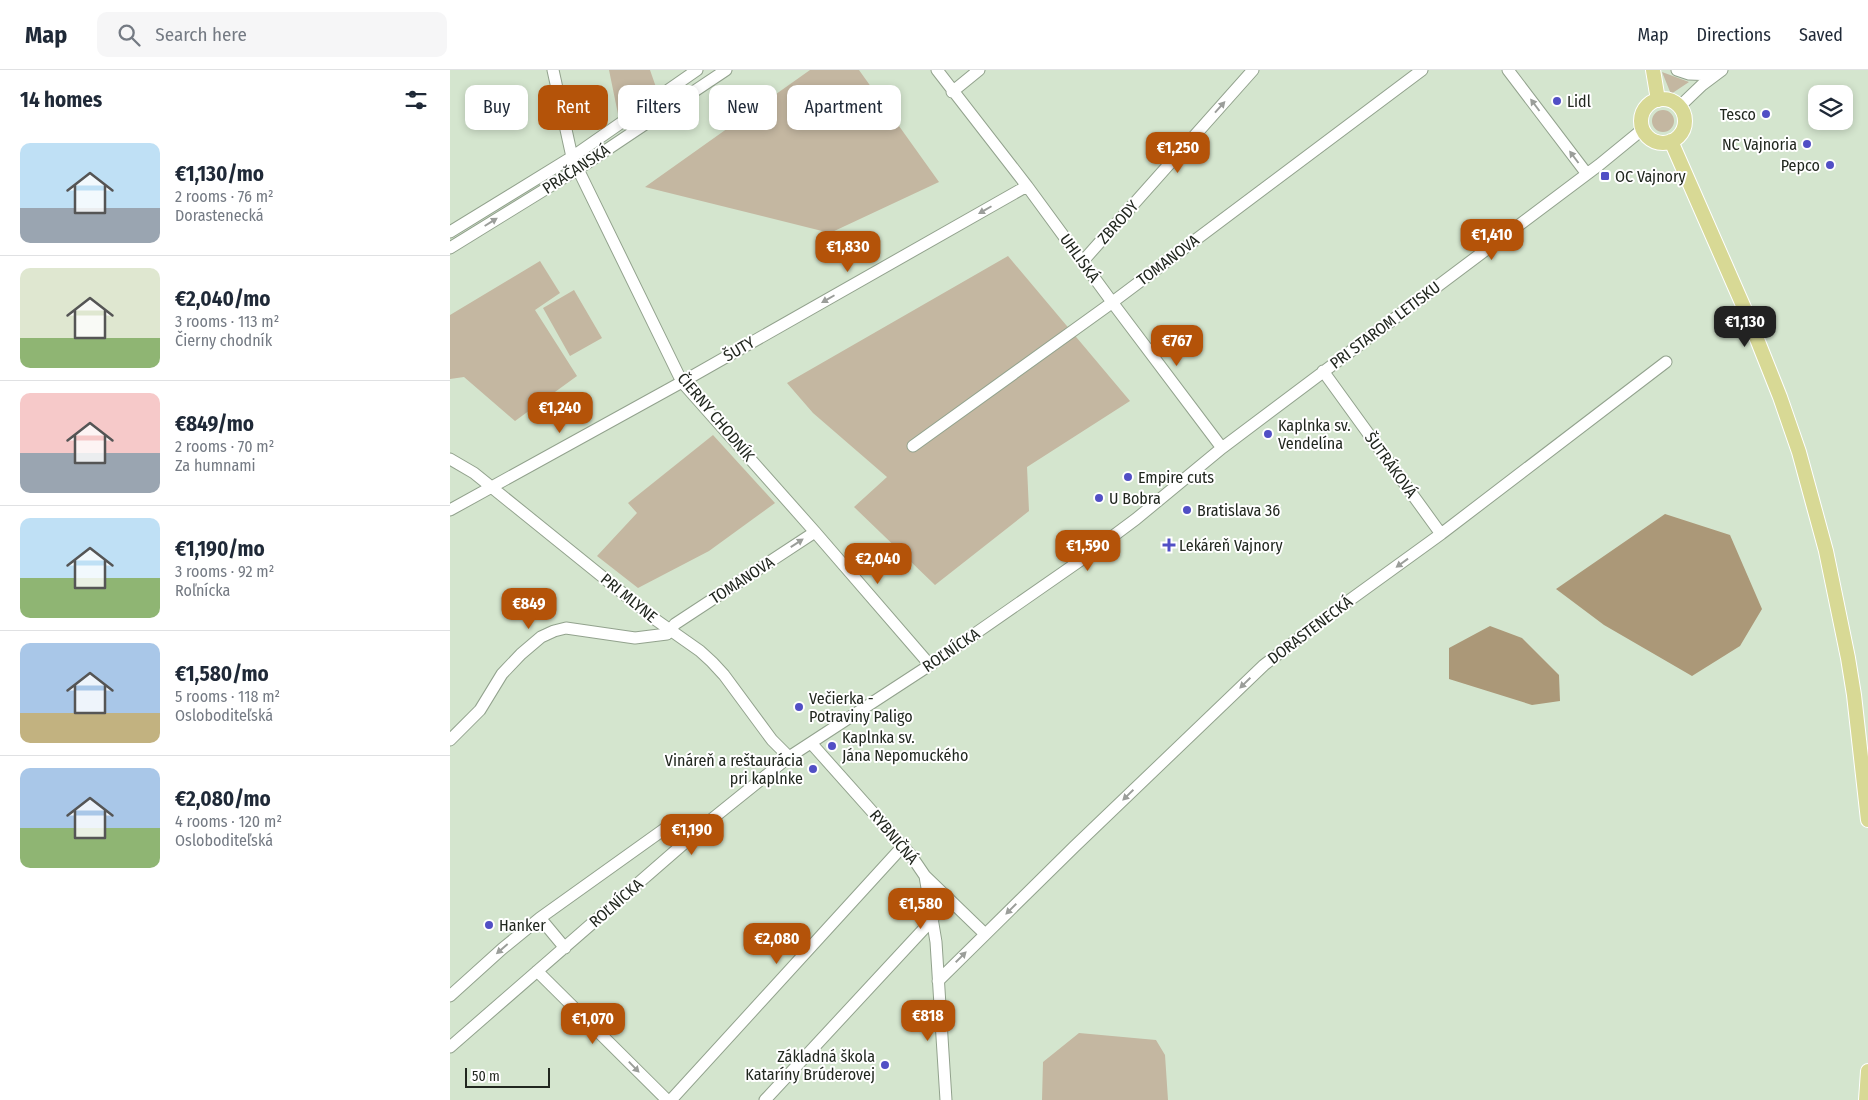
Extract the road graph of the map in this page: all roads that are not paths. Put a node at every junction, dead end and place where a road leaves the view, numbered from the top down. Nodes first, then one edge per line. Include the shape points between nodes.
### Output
1 (553, 70) edge
2 (697, 70) edge
3 (726, 70) edge
4 (937, 70) edge
5 (979, 70) edge
6 (1253, 70) edge
7 (1422, 70) edge
8 (1508, 70) edge
9 (1653, 70) edge
10 (1677, 70) edge
11 (1718, 72) edge
12 (952, 92) junction
13 (1658, 100) junction
14 (1679, 107) junction
15 (1643, 129) junction
16 (1672, 141) junction
17 (572, 157) junction
18 (578, 169) junction
19 (1587, 174) junction
20 (1027, 186) junction
21 (450, 232) edge
22 (450, 248) edge
23 (1083, 262) junction
24 (1112, 302) junction
25 (1666, 362) dead end
26 (1323, 371) junction
27 (682, 382) junction
28 (913, 446) dead end
29 (1222, 448) junction
30 (450, 459) edge
31 (492, 487) junction
32 (450, 510) edge
33 (815, 532) junction
34 (1441, 534) junction
35 (670, 629) junction
36 (930, 665) junction
37 (450, 740) edge
38 (811, 743) junction
39 (789, 757) junction
40 (1868, 820) edge
41 (670, 825) dead end
42 (903, 846) junction
43 (925, 876) junction
44 (540, 918) junction
45 (933, 919) junction
46 (985, 934) junction
47 (565, 948) junction
48 (537, 971) junction
49 (938, 981) junction
50 (450, 996) edge
51 (450, 1047) edge
52 (1868, 1071) edge
53 (667, 1100) edge
54 (671, 1100) edge
55 (765, 1100) edge
56 (946, 1100) edge
57 (1866, 1100) edge

1 - 17 street, ČIERNY CHODNÍK
2 - 17 street, PRAČANSKÁ
3 - 18 street, PRAČANSKÁ
4 - 12 street, UHLISKÁ
5 - 12 street
23 -> 6 street, ZBRODY
7 - 24 street, TOMANOVA
19 -> 8 street
9 - 13 main road
10 - 11 street via 1689,74
11 - 14 street
12 - 20 street, UHLISKÁ
13 - 14 main road via 1668,100
13 - 15 main road via 1643,111
14 - 16 main road via 1684,115 1684,124 1681,133
15 - 16 main road via 1656,142
15 - 19 street, PRI STAROM LETISKU
16 - 40 main road via 1749,319 1799,452 1826,551 1848,658
17 - 18 street, ČIERNY CHODNÍK
17 - 21 street, PRAČANSKÁ
22 -> 18 street, PRAČANSKÁ
18 - 27 street, ČIERNY CHODNÍK
19 - 26 street, PRI STAROM LETISKU
20 - 23 street, UHLISKÁ
20 -> 27 street, ŠUTY
23 - 24 street, UHLISKÁ
24 - 28 street, TOMANOVA
24 - 29 street, UHLISKÁ
25 - 34 street, DORASTENECKÁ
26 - 29 street, PRI STAROM LETISKU
26 - 34 street, ŠUTRÁKOVÁ
27 - 31 street, ŠUTY
27 - 33 street, ČIERNY CHODNÍK
29 - 36 street, ROĽNÍCKA via 1124,529
30 - 31 street, PRI MLYNE
31 - 32 street, ŠUTY
31 - 35 street, PRI MLYNE
35 -> 33 street, TOMANOVA
33 - 36 street, ČIERNY CHODNÍK
34 -> 46 street, DORASTENECKÁ via 1264,665
35 - 37 street, TOMANOVA via 667,634 635,638 566,628 541,637 502,674 480,710
35 - 39 street, PRI MLYNE via 712,662 772,740
36 - 38 street, ROĽNÍCKA
38 - 39 street, ROĽNÍCKA
38 - 42 street, RYBNIČNÁ
39 - 47 street, ROĽNÍCKA
41 - 44 street, ROĽNÍCKA
42 - 43 street, RYBNIČNÁ
42 - 54 street
43 - 45 street, RYBNIČNÁ
43 - 46 street
44 - 47 street
44 -> 50 street, ROĽNÍCKA
45 - 49 street, RYBNIČNÁ
45 - 55 street
49 -> 46 street, DORASTENECKÁ
47 - 48 street, ROĽNÍCKA
48 - 51 street, ROĽNÍCKA
48 -> 53 street
49 - 56 street, RYBNIČNÁ
52 - 57 main road

